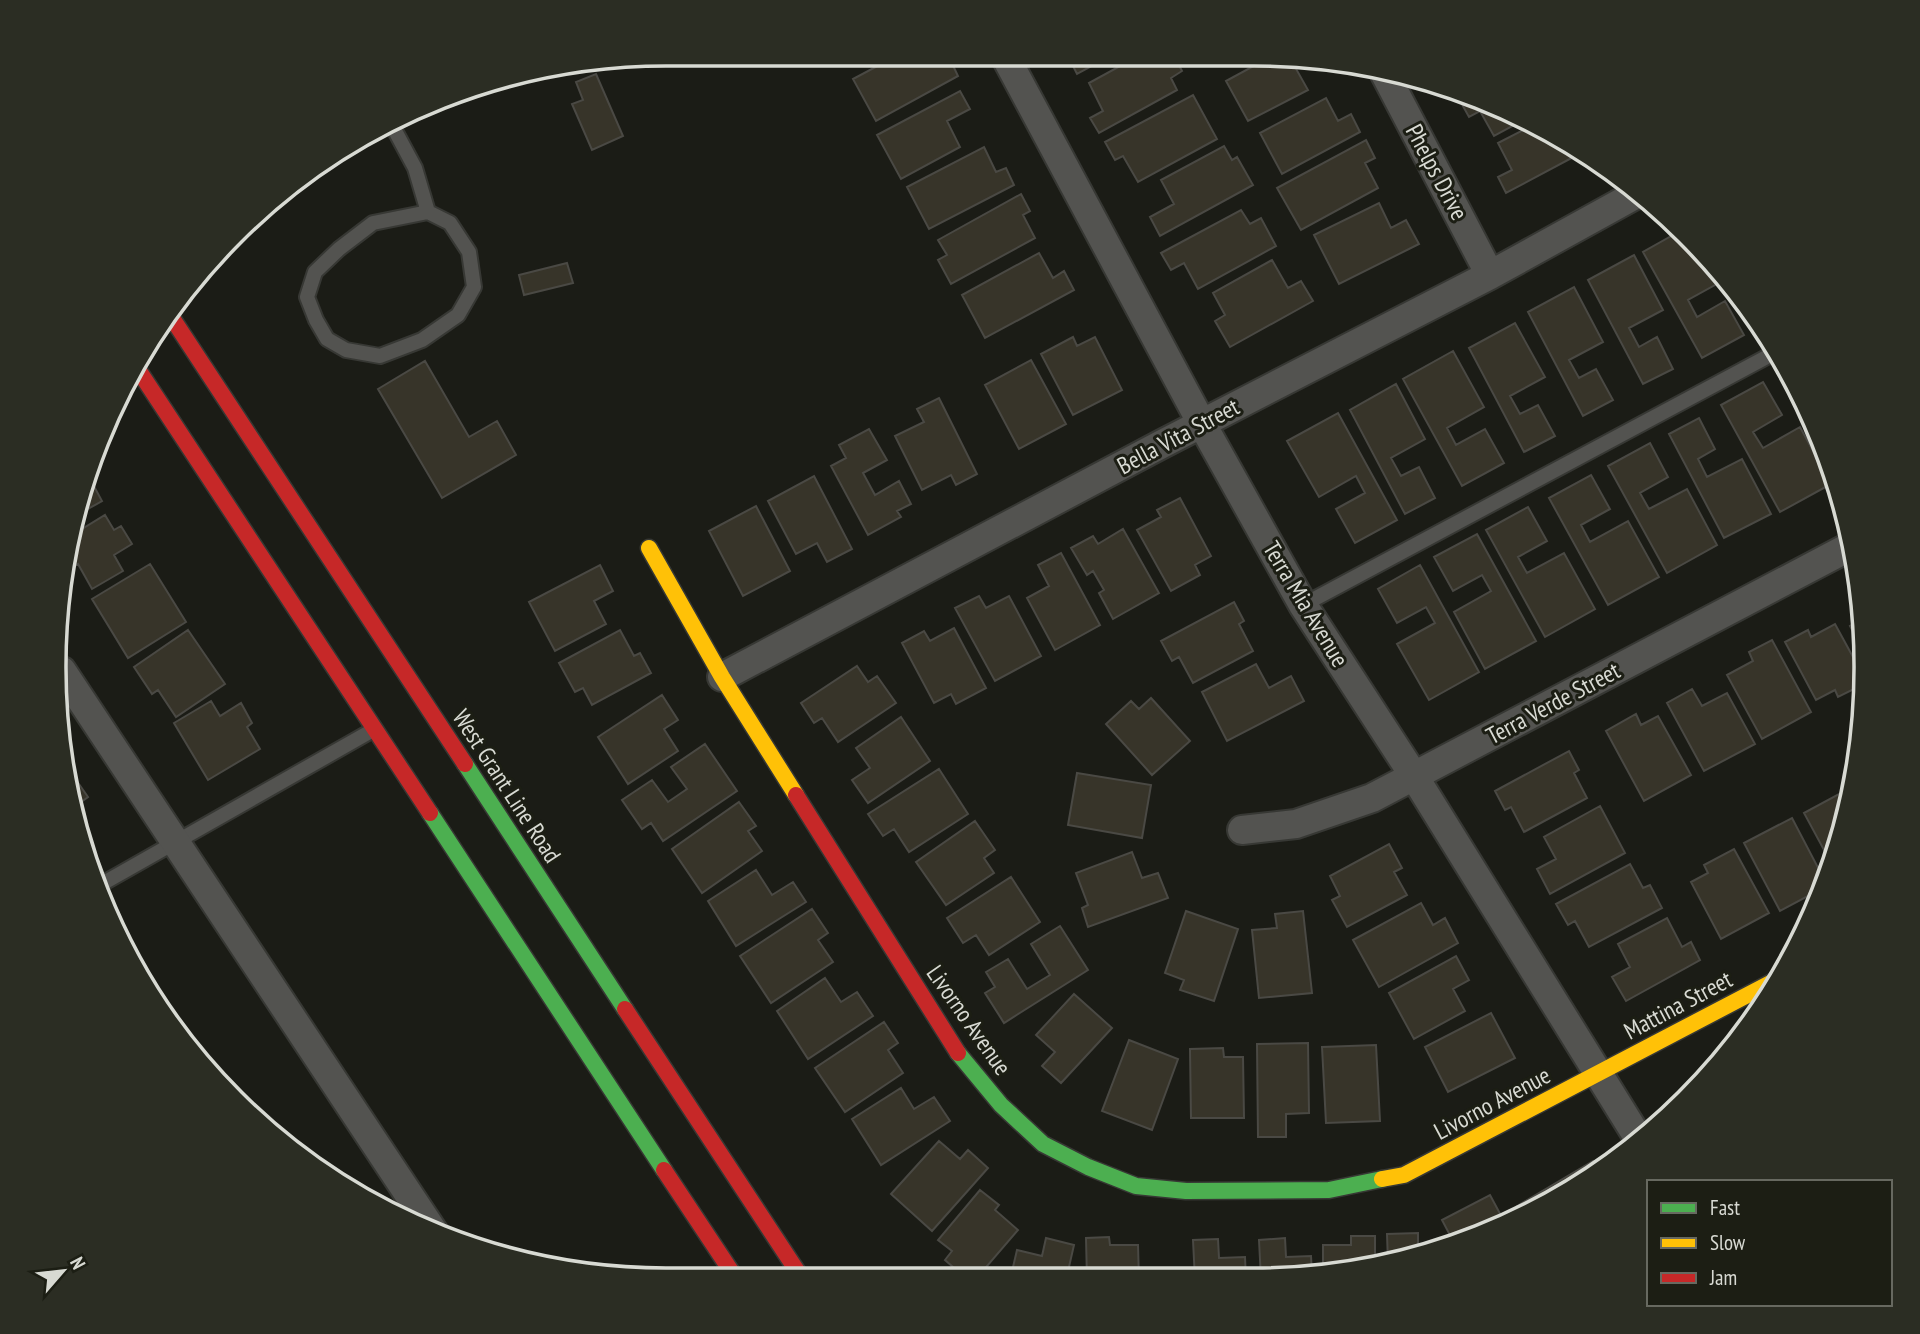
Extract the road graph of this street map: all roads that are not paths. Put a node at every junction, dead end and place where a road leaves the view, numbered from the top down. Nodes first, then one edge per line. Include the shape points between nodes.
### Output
1 (1010, 66) edge
2 (1390, 83) edge
3 (395, 131) edge
4 (1628, 199) edge
5 (428, 212) junction
6 (1490, 275) junction
7 (175, 323) edge
8 (1767, 357) edge
9 (142, 376) edge
10 (1202, 424) junction
11 (649, 548) dead end
12 (1842, 551) edge
13 (1303, 605) junction
14 (722, 677) junction
15 (67, 678) edge
16 (374, 730) junction
17 (1414, 776) junction
18 (1242, 830) dead end
19 (176, 844) junction
20 (106, 882) edge
21 (1760, 988) edge
22 (1599, 1072) junction
23 (1634, 1131) edge
24 (423, 1216) edge
25 (729, 1268) edge
26 (795, 1268) edge

1 - 10 street, Terra Mia Avenue
2 - 6 street, Phelps Drive
3 - 5 lane via 415,168
4 - 6 street, Bella Vita Street
5 - 5 lane via 450,223 469,252 474,287 458,315 422,340 380,356 346,349 327,339 307,297 315,272 373,223
6 - 10 street, Bella Vita Street
7 - 26 main road, West Grant Line Road
8 - 13 lane
9 - 16 main road
10 - 13 street, Terra Mia Avenue
10 - 14 street, Bella Vita Street
11 - 14 main road, Livorno Avenue
12 - 17 street, Terra Verde Street
13 - 17 street, Terra Mia Avenue
14 - 22 main road, Livorno Avenue via 964,1062 1043,1144 1088,1167 1136,1186 1186,1191 1329,1190 1404,1175
15 - 19 street
16 - 19 lane
16 - 25 main road
17 - 18 street, Terra Verde Street via 1372,798 1296,824
17 - 22 street, Terra Mia Avenue
19 - 20 lane
19 - 24 street
21 - 22 main road, Mattina Street
22 - 23 street, Terra Mia Avenue

